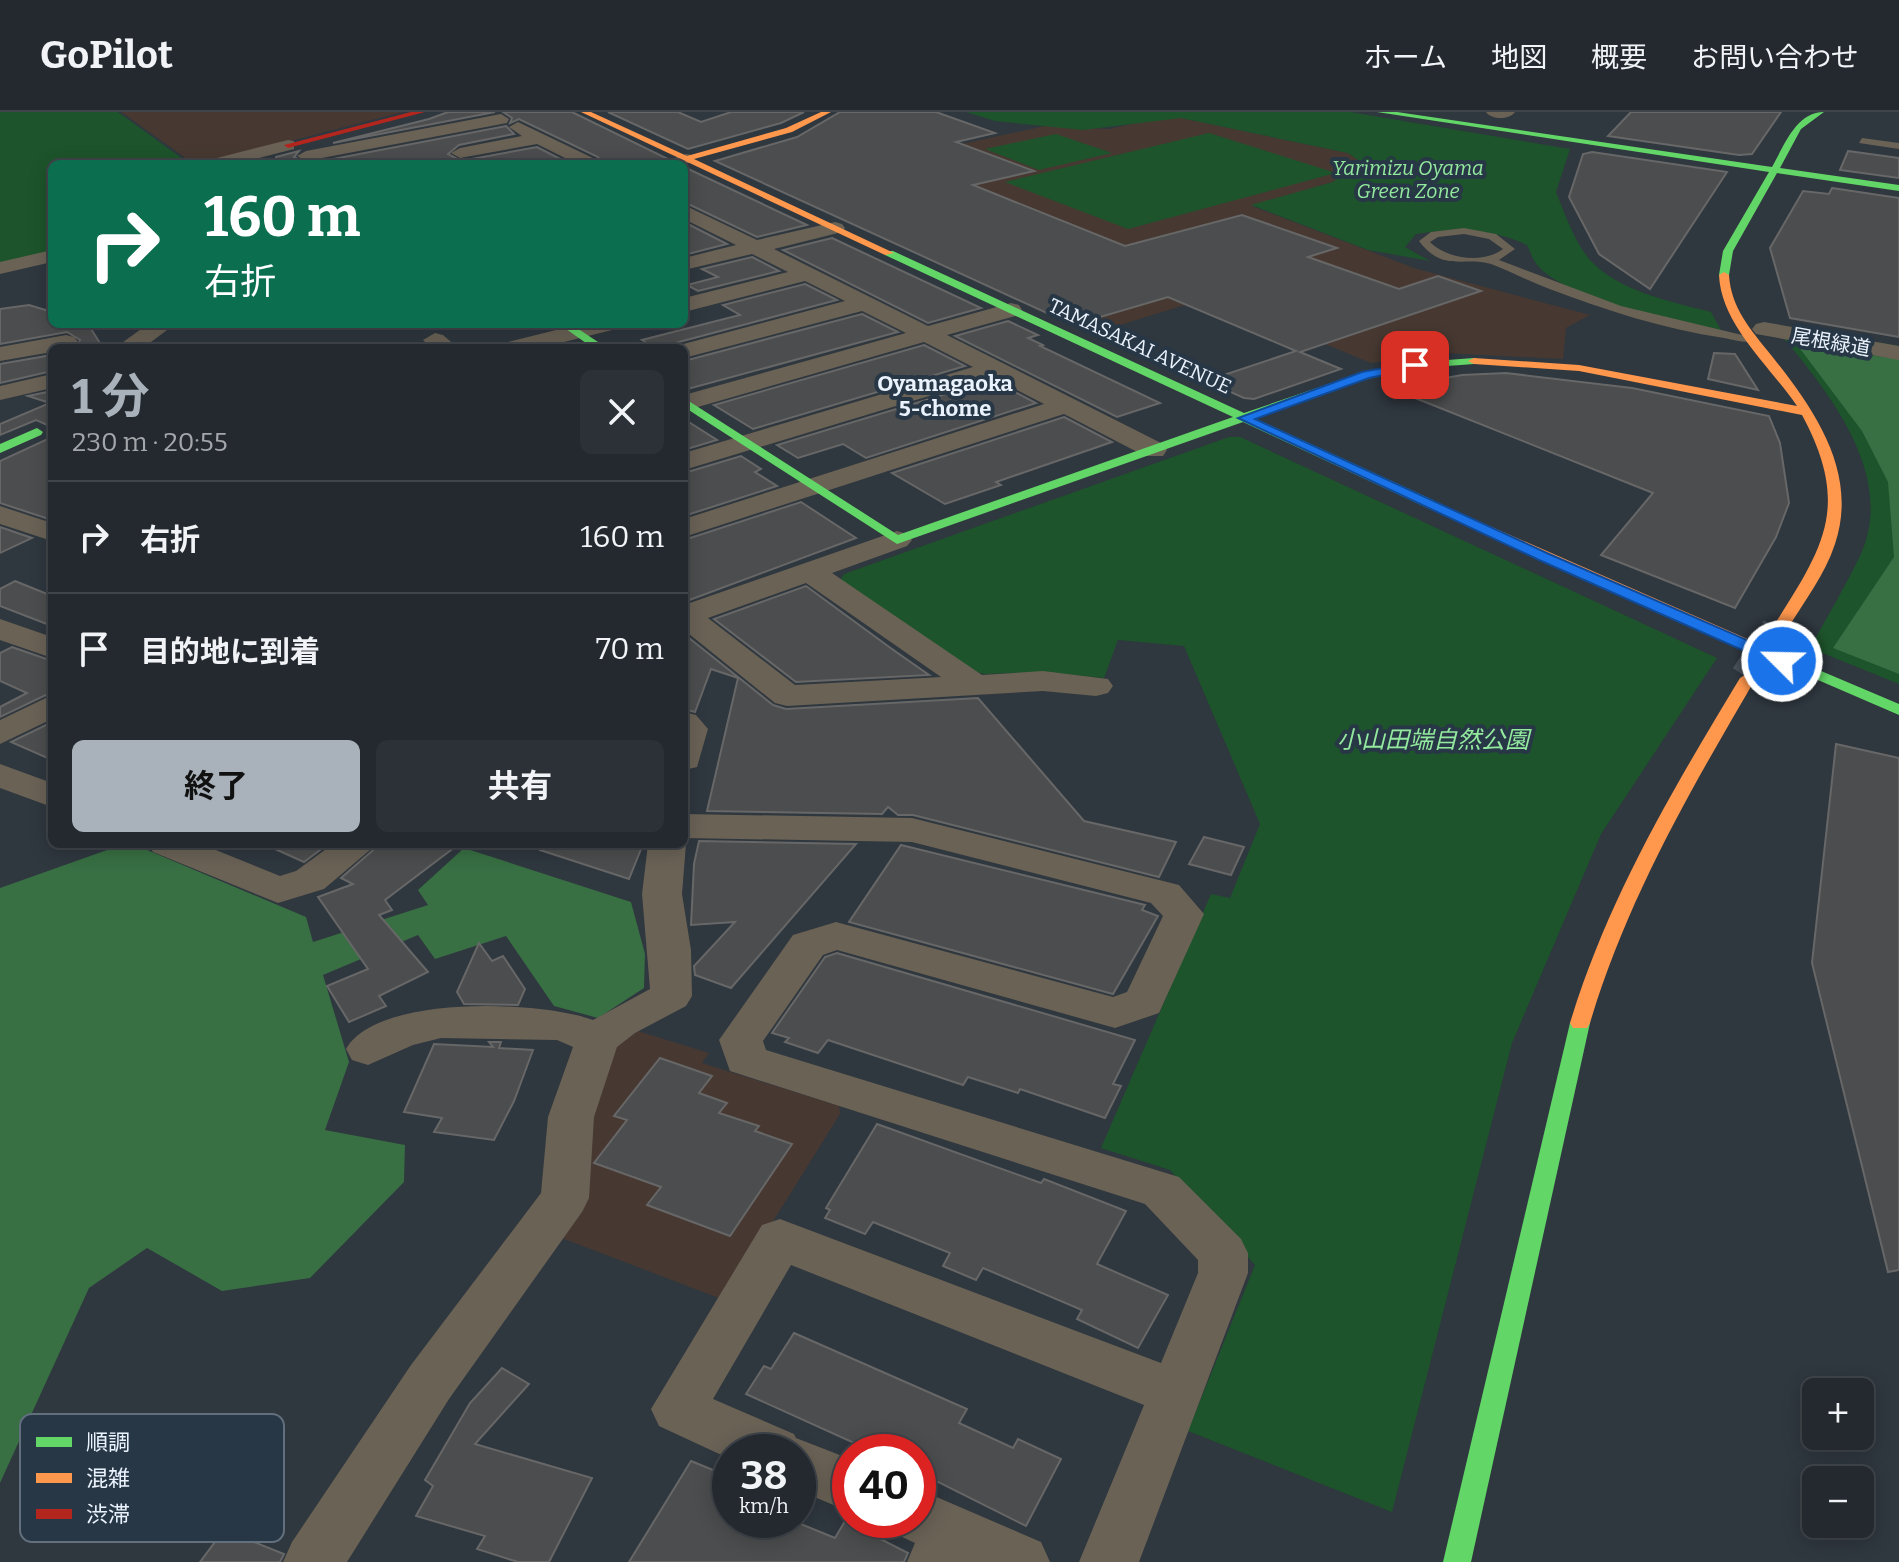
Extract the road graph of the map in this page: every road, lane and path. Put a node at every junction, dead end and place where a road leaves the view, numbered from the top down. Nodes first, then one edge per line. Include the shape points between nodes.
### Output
1 (421, 112) edge
2 (585, 112) edge
3 (827, 112) edge
4 (1381, 112) edge
5 (1494, 112) edge
6 (1507, 112) edge
7 (1820, 112) edge
8 (495, 115) edge
9 (1881, 134) dead end
10 (1899, 136) edge
11 (540, 138) junction
12 (1862, 141) dead end
13 (288, 145) junction
14 (1899, 146) edge
15 (447, 155) dead end
16 (230, 160) edge
17 (312, 160) edge
18 (582, 160) edge
19 (673, 160) edge
20 (684, 160) edge
21 (688, 167) edge
22 (1774, 170) junction
23 (1899, 188) edge
24 (695, 225) edge
25 (835, 228) junction
26 (755, 247) junction
27 (48, 257) edge
28 (1488, 259) junction
29 (688, 263) edge
30 (0, 268) edge
31 (807, 274) junction
32 (865, 303) junction
33 (688, 304) edge
34 (1011, 310) junction
35 (158, 328) edge
36 (570, 328) edge
37 (926, 334) junction
38 (1758, 334) junction
39 (66, 342) dead end
40 (55, 344) edge
41 (133, 344) edge
42 (524, 344) edge
43 (595, 344) edge
44 (48, 345) edge
45 (688, 350) edge
46 (1899, 353) edge
47 (0, 354) edge
48 (994, 369) junction
49 (48, 382) edge
50 (0, 393) edge
51 (688, 402) edge
52 (688, 405) edge
53 (1067, 405) junction
54 (1807, 412) junction
55 (1244, 418) junction
56 (47, 432) edge
57 (748, 443) junction
58 (0, 449) edge
59 (1154, 450) junction
60 (688, 461) edge
61 (814, 486) junction
62 (0, 515) edge
63 (688, 527) edge
64 (48, 531) edge
65 (897, 540) junction
66 (809, 571) junction
67 (688, 615) edge
68 (688, 618) edge
69 (0, 629) edge
70 (1779, 630) tunnel mouth
71 (48, 647) edge
72 (1748, 678) tunnel mouth
73 (972, 683) junction
74 (1096, 686) dead end
75 (48, 707) edge
76 (1899, 710) edge
77 (0, 734) edge
78 (0, 775) edge
79 (48, 794) edge
80 (688, 826) edge
81 (177, 848) edge
82 (353, 848) edge
83 (667, 848) edge
84 (598, 1039) junction
85 (368, 1049) dead end
86 (1176, 1393) junction
87 (734, 1434) edge
88 (936, 1536) edge
89 (313, 1562) edge
90 (1020, 1562) edge
91 (1109, 1562) edge
92 (1457, 1562) edge

1 - 13 street
2 - 19 street, TAMASAKAI AVENUE
3 - 20 street via 789,130
4 - 22 street
5 - 6 street
7 - 22 street via 1804,121
8 - 11 street
8 - 17 street
9 - 10 lane
11 - 15 street
11 - 18 street
12 - 14 lane
13 - 16 street
13 - 17 street
21 - 25 street, TAMASAKAI AVENUE
22 - 23 street
22 - 38 street via 1728,251 1724,273 1726,294
24 - 26 street
25 - 26 street
25 - 34 street, TAMASAKAI AVENUE
26 - 29 street
26 - 31 street
27 - 30 street
28 - 28 lane via 1508,253 1509,245 1464,231 1435,234 1424,241 1443,255
28 - 38 lane via 1620,309
31 - 32 street
31 - 33 street
32 - 37 street
32 - 45 street
34 - 37 street
34 - 55 street, TAMASAKAI AVENUE
35 - 41 street
36 - 42 street
36 - 43 street
37 - 48 street
37 - 51 street
38 - 46 street, 尾根緑道
38 - 54 street
39 - 40 street
44 - 47 street
48 - 53 street
48 - 57 street
49 - 50 street
52 - 57 street
53 - 59 street
53 - 61 street
54 - 55 street via 1577,369 1470,362 1383,370
54 - 70 street via 1830,460 1837,501 1824,555
55 - 59 street
55 - 76 street, TAMASAKAI AVENUE via 1557,563
56 - 58 street
57 - 60 street
57 - 61 street
59 - 65 street
61 - 63 street
61 - 65 street
62 - 64 street
65 - 66 street
66 - 67 street
66 - 73 street
68 - 73 street via 787,696
69 - 71 street
72 - 92 street via 1651,843 1591,981
73 - 74 street
75 - 77 street
78 - 79 street
80 - 86 street via 912,830 1165,894 1184,914 1144,1002 1115,1013 836,936 808,945 741,1040 746,1060 1162,1190 1223,1253 1223,1273
81 - 82 street via 278,890 310,880
83 - 84 street via 662,894 671,996
84 - 85 street via 561,1025 441,1023 401,1032
84 - 89 street via 571,1117 565,1198 430,1382
86 - 87 street via 780,1239 678,1409
86 - 91 street
88 - 90 street

